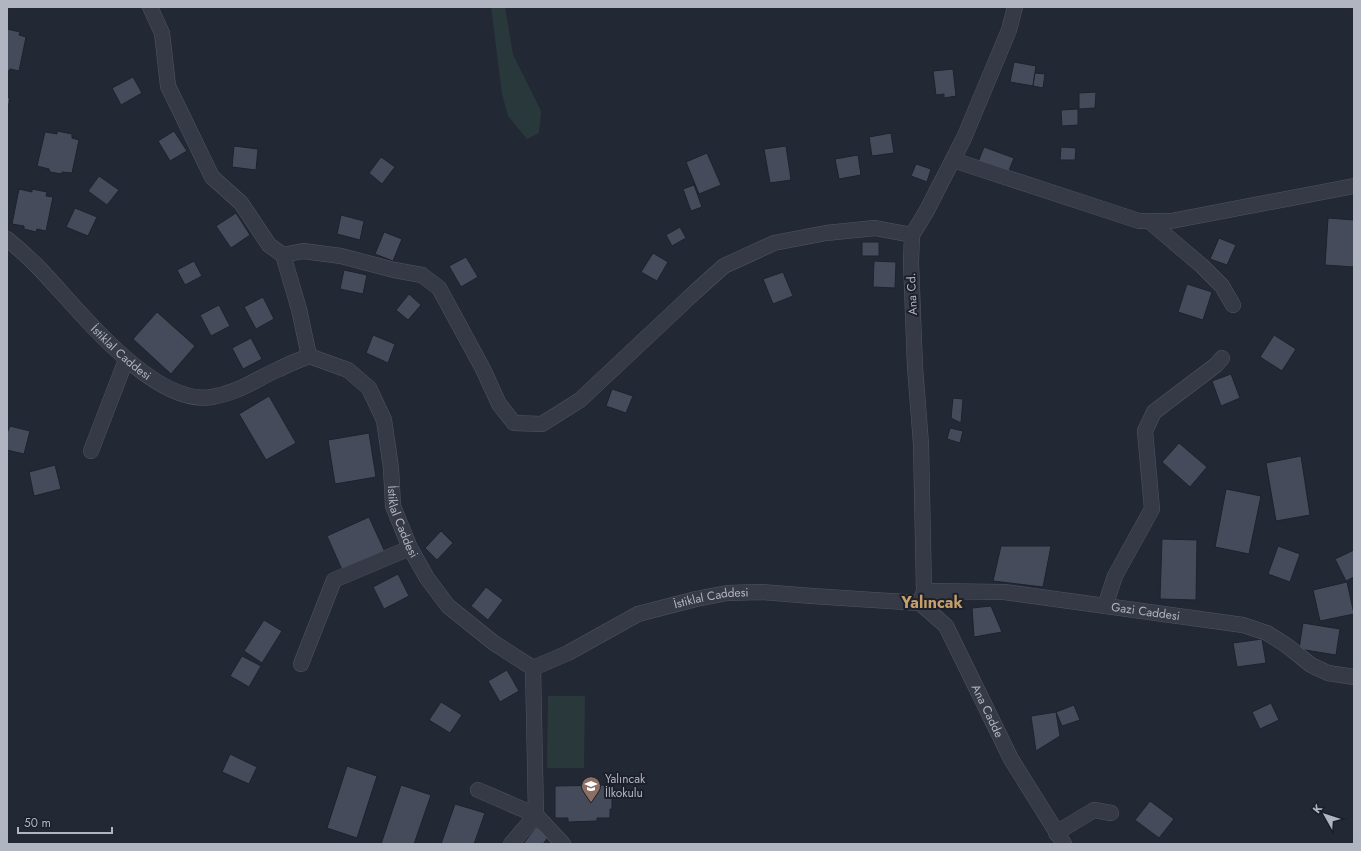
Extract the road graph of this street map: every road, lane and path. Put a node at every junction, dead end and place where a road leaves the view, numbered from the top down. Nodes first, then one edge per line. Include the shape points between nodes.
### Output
1 (150, 7) edge
2 (1015, 7) edge
3 (953, 160) junction
4 (1354, 186) edge
5 (1149, 221) junction
6 (912, 235) junction
7 (7, 239) edge
8 (283, 255) junction
9 (1234, 305) dead end
10 (309, 356) junction
11 (1222, 358) dead end
12 (126, 360) junction
13 (91, 452) dead end
14 (410, 548) junction
15 (922, 597) junction
16 (1105, 606) junction
17 (301, 664) dead end
18 (533, 668) junction
19 (1354, 677) edge
20 (478, 790) dead end
21 (1111, 813) dead end
22 (536, 815) junction
23 (1060, 838) edge
24 (511, 844) edge
25 (562, 844) edge

1 - 8 street via 162,33 168,86 212,177 241,203 269,245
2 - 3 street, Ana Cd. via 1009,30
3 - 5 street via 1116,214 1139,221
3 - 6 street, Ana Cd.
4 - 5 street via 1171,221
5 - 9 street via 1202,266 1222,286
6 - 8 street via 875,228 826,233 774,243 724,266 580,400 542,424 514,423 499,404 439,288 422,275 340,256 303,251
6 - 15 street, Ana Cd. via 915,367 921,444
7 - 12 street, İstiklal Caddesi via 36,265
8 - 10 street via 299,309
10 - 12 street, İstiklal Caddesi via 278,369 242,389 211,397 187,396 168,389
10 - 14 street, İstiklal Caddesi via 348,370 369,388 384,420 393,506
11 - 16 street via 1154,412 1145,431 1152,509 1115,576
12 - 13 street
14 - 17 street via 334,580
14 - 18 street, İstiklal Caddesi via 426,578 448,606 494,643
15 - 16 street, Gazi Caddesi via 1004,592
15 - 18 street, İstiklal Caddesi via 895,601 760,592 727,593 638,614 568,653
15 - 23 street, Ana Cadde via 946,626 1011,759
16 - 19 street, Gazi Caddesi via 1244,625 1268,633 1311,665 1328,673
18 - 22 street
20 - 22 street
21 - 23 street via 1094,810
22 - 24 street
22 - 25 street

